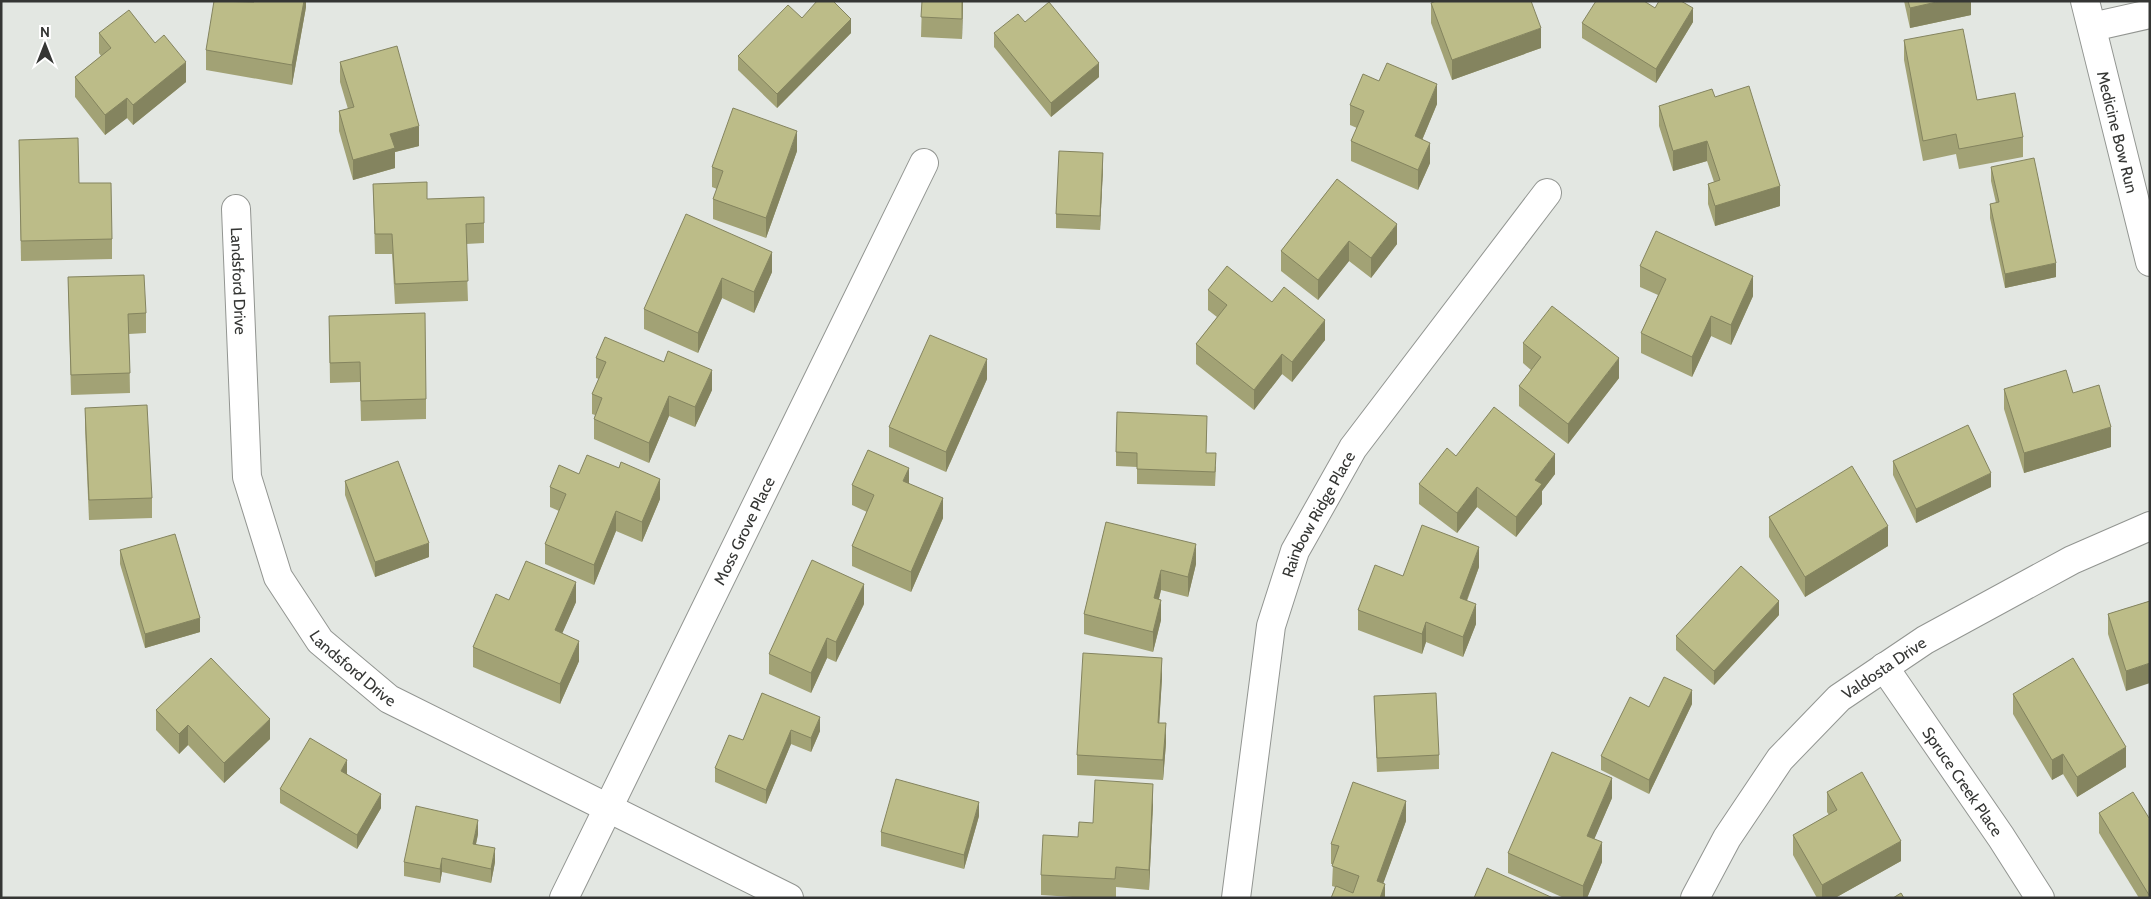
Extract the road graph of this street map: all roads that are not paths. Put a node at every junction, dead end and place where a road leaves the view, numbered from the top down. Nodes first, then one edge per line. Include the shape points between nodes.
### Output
1 (2089, 14) edge
2 (2150, 14) edge
3 (924, 164) dead end
4 (1547, 193) dead end
5 (236, 208) dead end
6 (2150, 262) edge
7 (2150, 526) edge
8 (1884, 667) junction
9 (608, 809) junction
10 (564, 898) edge
11 (788, 898) edge
12 (1236, 898) edge
13 (1695, 898) edge
14 (2040, 898) edge

1 - 2 street
1 - 6 street, Medicine Bow Run
3 - 9 street, Moss Grove Place
4 - 12 street, Rainbow Ridge Place via 1353,448 1295,551 1271,626
5 - 9 street, Landsford Drive via 246,477 278,576 320,641 389,699
7 - 8 street, Valdosta Drive via 2072,560 1925,640
8 - 13 street, Valdosta Drive via 1839,698 1780,759 1727,838
8 - 14 street, Spruce Creek Place
9 - 10 street, Moss Grove Place
9 - 11 street, Landsford Drive

